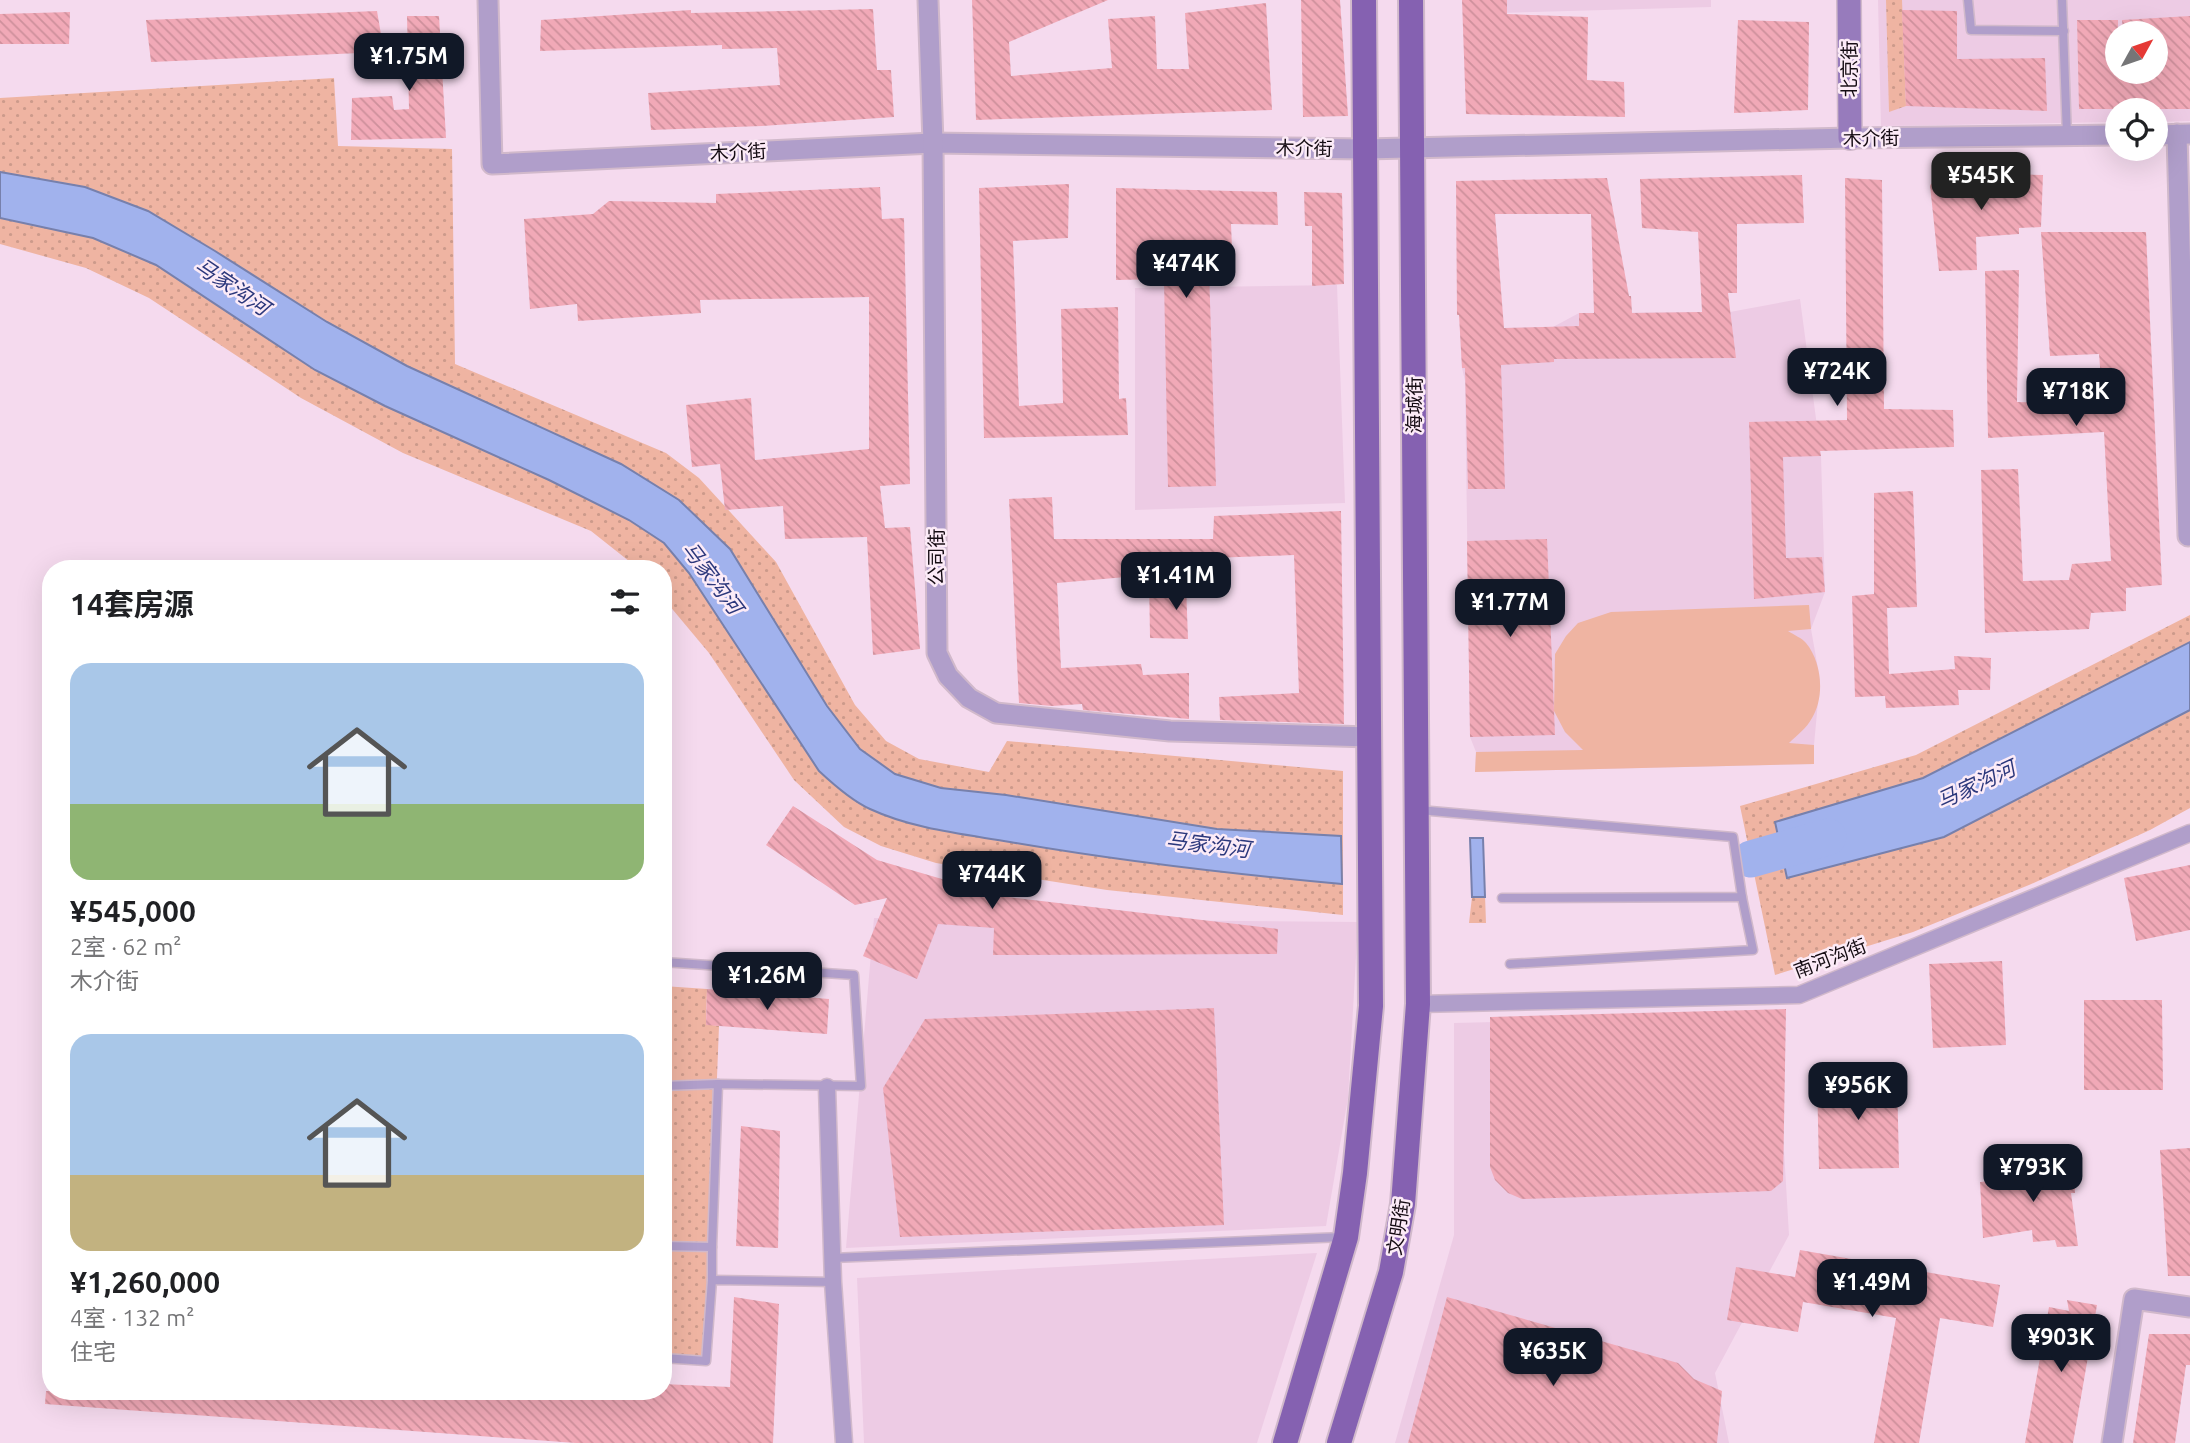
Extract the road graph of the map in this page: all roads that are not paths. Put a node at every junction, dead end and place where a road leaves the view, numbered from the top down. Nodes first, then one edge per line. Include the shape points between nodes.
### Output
1 (488, 0) edge
2 (928, 0) edge
3 (1364, 0) edge
4 (1411, 0) edge
5 (1849, 0) edge
6 (1968, 0) edge
7 (2063, 0) edge
8 (2063, 31) junction
9 (2184, 134) edge
10 (2105, 135) edge
11 (2067, 136) junction
12 (1850, 138) junction
13 (933, 143) junction
14 (1412, 148) junction
15 (1365, 149) junction
16 (2188, 536) edge
17 (1369, 737) junction
18 (1416, 810) junction
19 (2190, 833) edge
20 (1742, 897) junction
21 (1502, 898) dead end
22 (672, 963) edge
23 (1510, 964) dead end
24 (1418, 1004) junction
25 (718, 1084) junction
26 (672, 1086) edge
27 (827, 1087) junction
28 (1346, 1237) junction
29 (672, 1246) edge
30 (712, 1247) junction
31 (832, 1258) junction
32 (712, 1280) junction
33 (833, 1282) junction
34 (2190, 1307) edge
35 (672, 1359) edge
36 (844, 1443) edge
37 (1285, 1443) edge
38 (1339, 1443) edge
39 (2112, 1443) edge

1 - 13 street, 木介街 via 492,164
2 - 13 street, 公司街
3 - 15 main road
4 - 14 main road, 海城街
5 - 12 main road, 北京街
6 - 8 lane via 1970,30
7 - 8 lane
8 - 11 lane
9 - 16 street
10 - 11 street, 木介街
11 - 12 street, 木介街
12 - 14 street, 木介街
13 - 15 street, 木介街
13 - 17 street, 公司街 via 937,653 948,676 969,698 996,713 1170,731
14 - 15 street, 木介街
14 - 18 main road, 海城街
15 - 17 main road
17 - 28 main road via 1371,1006
18 - 20 lane via 1733,837
18 - 24 main road, 海城街
19 - 24 street, 南河沟街 via 1799,995
20 - 21 lane
20 - 23 lane via 1753,950
22 - 27 lane via 854,975 861,1086
24 - 38 main road, 文明街 via 1403,1204 1391,1272
25 - 26 lane
25 - 27 lane
25 - 30 lane
27 - 31 street
28 - 31 lane
28 - 37 main road
29 - 30 lane
30 - 32 lane
31 - 33 street
32 - 33 lane
32 - 35 lane via 706,1361
33 - 36 street
34 - 39 street via 2134,1299

